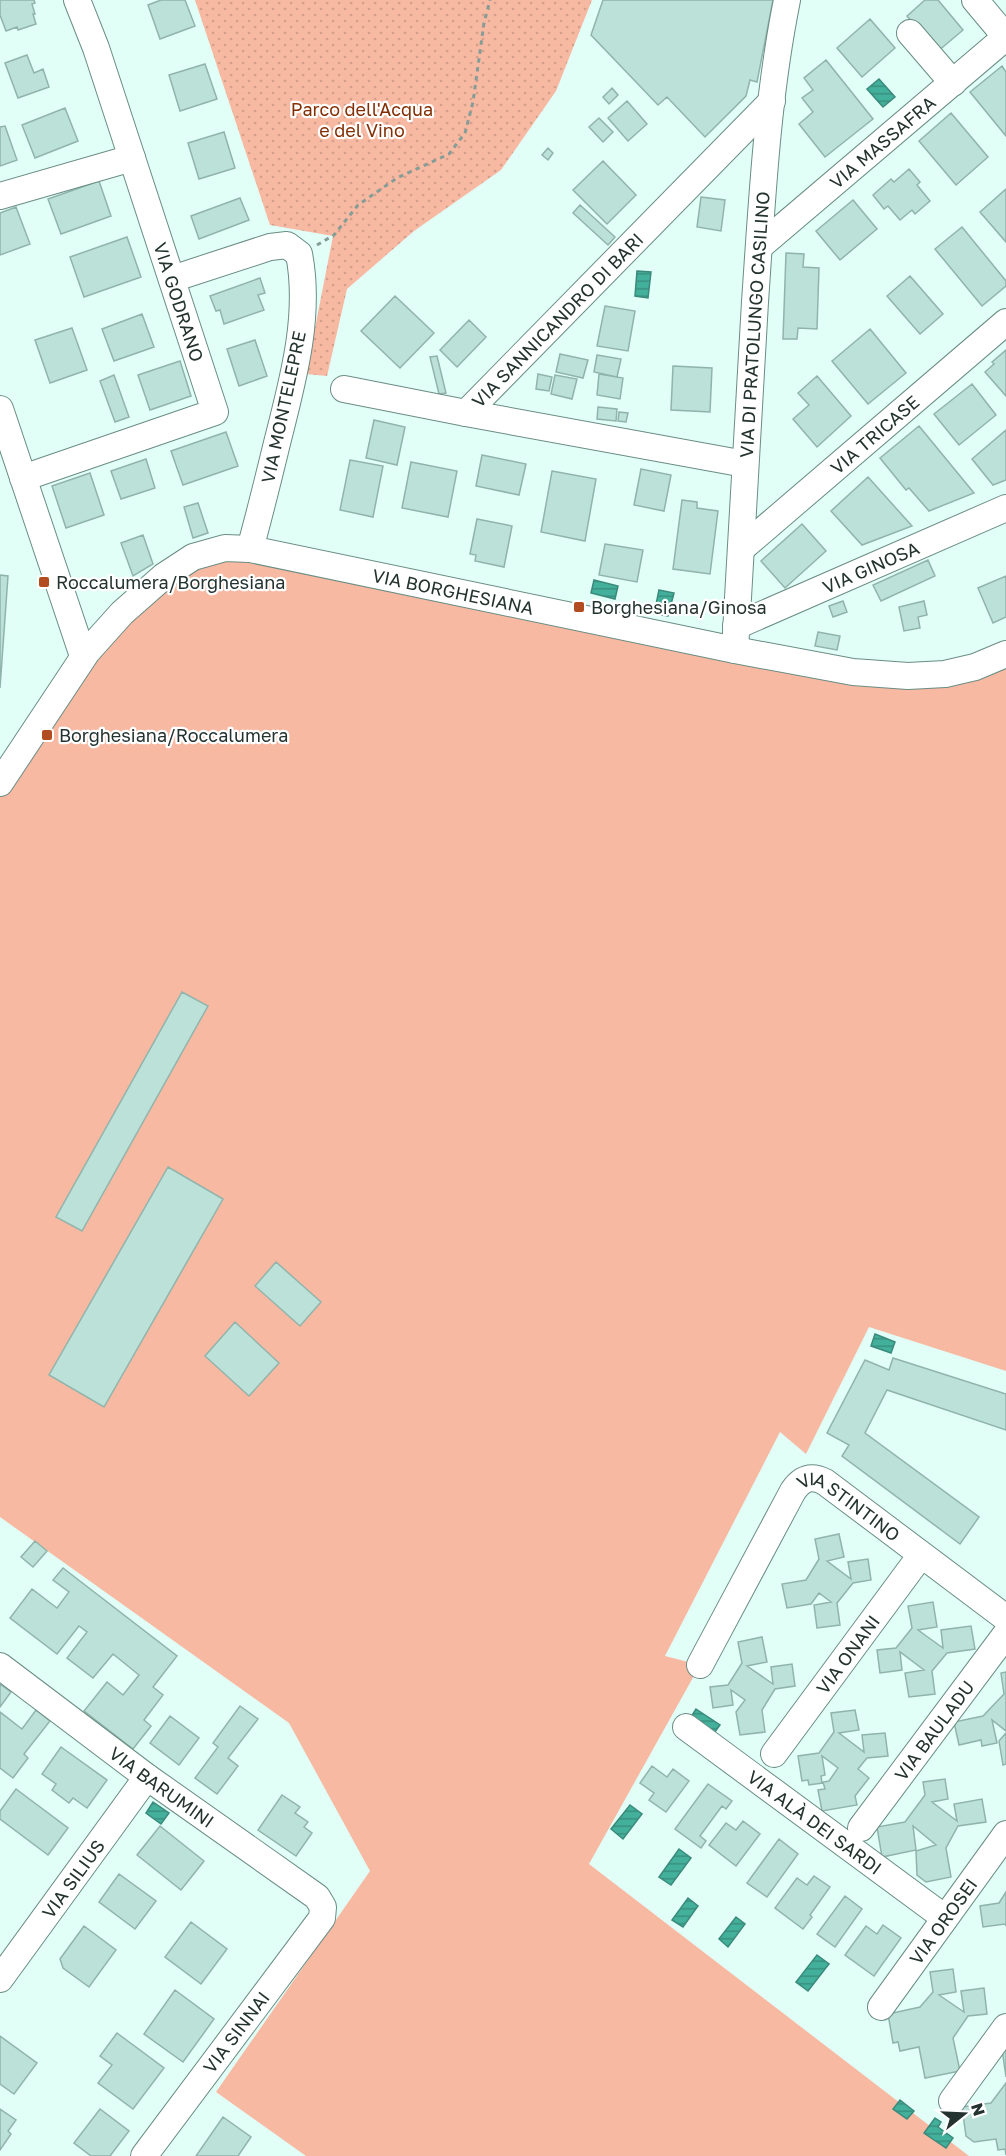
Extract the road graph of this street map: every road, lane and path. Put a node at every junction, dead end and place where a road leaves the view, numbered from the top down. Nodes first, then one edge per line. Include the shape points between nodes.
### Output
1 (77, 0) edge
2 (490, 0) edge
3 (787, 0) edge
4 (975, 0) edge
5 (910, 33) dead end
6 (1006, 37) edge
7 (953, 83) junction
8 (772, 101) junction
9 (132, 158) junction
10 (0, 196) edge
11 (759, 247) junction
12 (299, 254) junction
13 (172, 279) junction
14 (1006, 322) edge
15 (344, 389) dead end
16 (0, 409) edge
17 (466, 413) junction
18 (745, 464) junction
19 (23, 478) junction
20 (1006, 508) edge
21 (250, 549) junction
22 (741, 549) junction
23 (736, 638) junction
24 (1006, 654) edge
25 (83, 657) junction
26 (0, 783) edge
27 (921, 1555) junction
28 (1006, 1618) edge
29 (1006, 1634) edge
30 (700, 1665) dead end
31 (0, 1666) edge
32 (686, 1727) dead end
33 (774, 1754) dead end
34 (147, 1777) junction
35 (861, 1828) dead end
36 (1006, 1834) edge
37 (323, 1906) joint
38 (945, 1918) junction
39 (0, 1979) edge
40 (881, 2007) dead end
41 (1006, 2027) edge
42 (952, 2101) dead end
43 (144, 2156) edge

1 - 9 street, VIA GODRANO
2 - 12 path via 465,133 449,154 396,178 358,205 334,235
3 - 8 street, VIA DI PRATOLUNGO CASILINO
4 - 6 street
5 - 7 street
6 - 7 street, VIA MASSAFRA
7 - 11 street, VIA MASSAFRA
8 - 11 street, VIA DI PRATOLUNGO CASILINO
8 - 17 street, VIA SANNICANDRO DI BARI
9 - 10 street
9 - 13 street, VIA GODRANO
11 - 18 street, VIA DI PRATOLUNGO CASILINO
12 - 13 street via 287,245 270,247
12 - 21 street, VIA MONTELEPRE via 303,273 302,324 289,397
13 - 19 street, VIA GODRANO via 215,411
14 - 22 street, VIA TRICASE
15 - 17 street
16 - 19 street
17 - 18 street, VIA SANNICANDRO DI BARI
18 - 22 street, VIA DI PRATOLUNGO CASILINO
19 - 25 street
20 - 23 street, VIA GINOSA
21 - 23 street, VIA BORGHESIANA
21 - 25 street, VIA BORGHESIANA via 225,548 193,557 127,608
22 - 23 street, VIA DI PRATOLUNGO CASILINO
23 - 24 street, VIA BORGHESIANA via 839,670 908,676 960,671
25 - 26 street, VIA BORGHESIANA
27 - 28 street, VIA STINTINO
27 - 30 street, VIA STINTINO via 825,1482 811,1477 803,1480
27 - 33 street, VIA ONANI
29 - 35 street, VIA BAULADU
31 - 34 street, VIA BARUMINI
32 - 38 street, VIA ALÀ DEI SARDI
34 - 37 street, VIA BARUMINI via 317,1897
34 - 39 street, VIA SILIUS
36 - 38 street, VIA OROSEI
37 - 43 street, VIA SINNAI via 322,1918
38 - 40 street, VIA OROSEI
41 - 42 street

